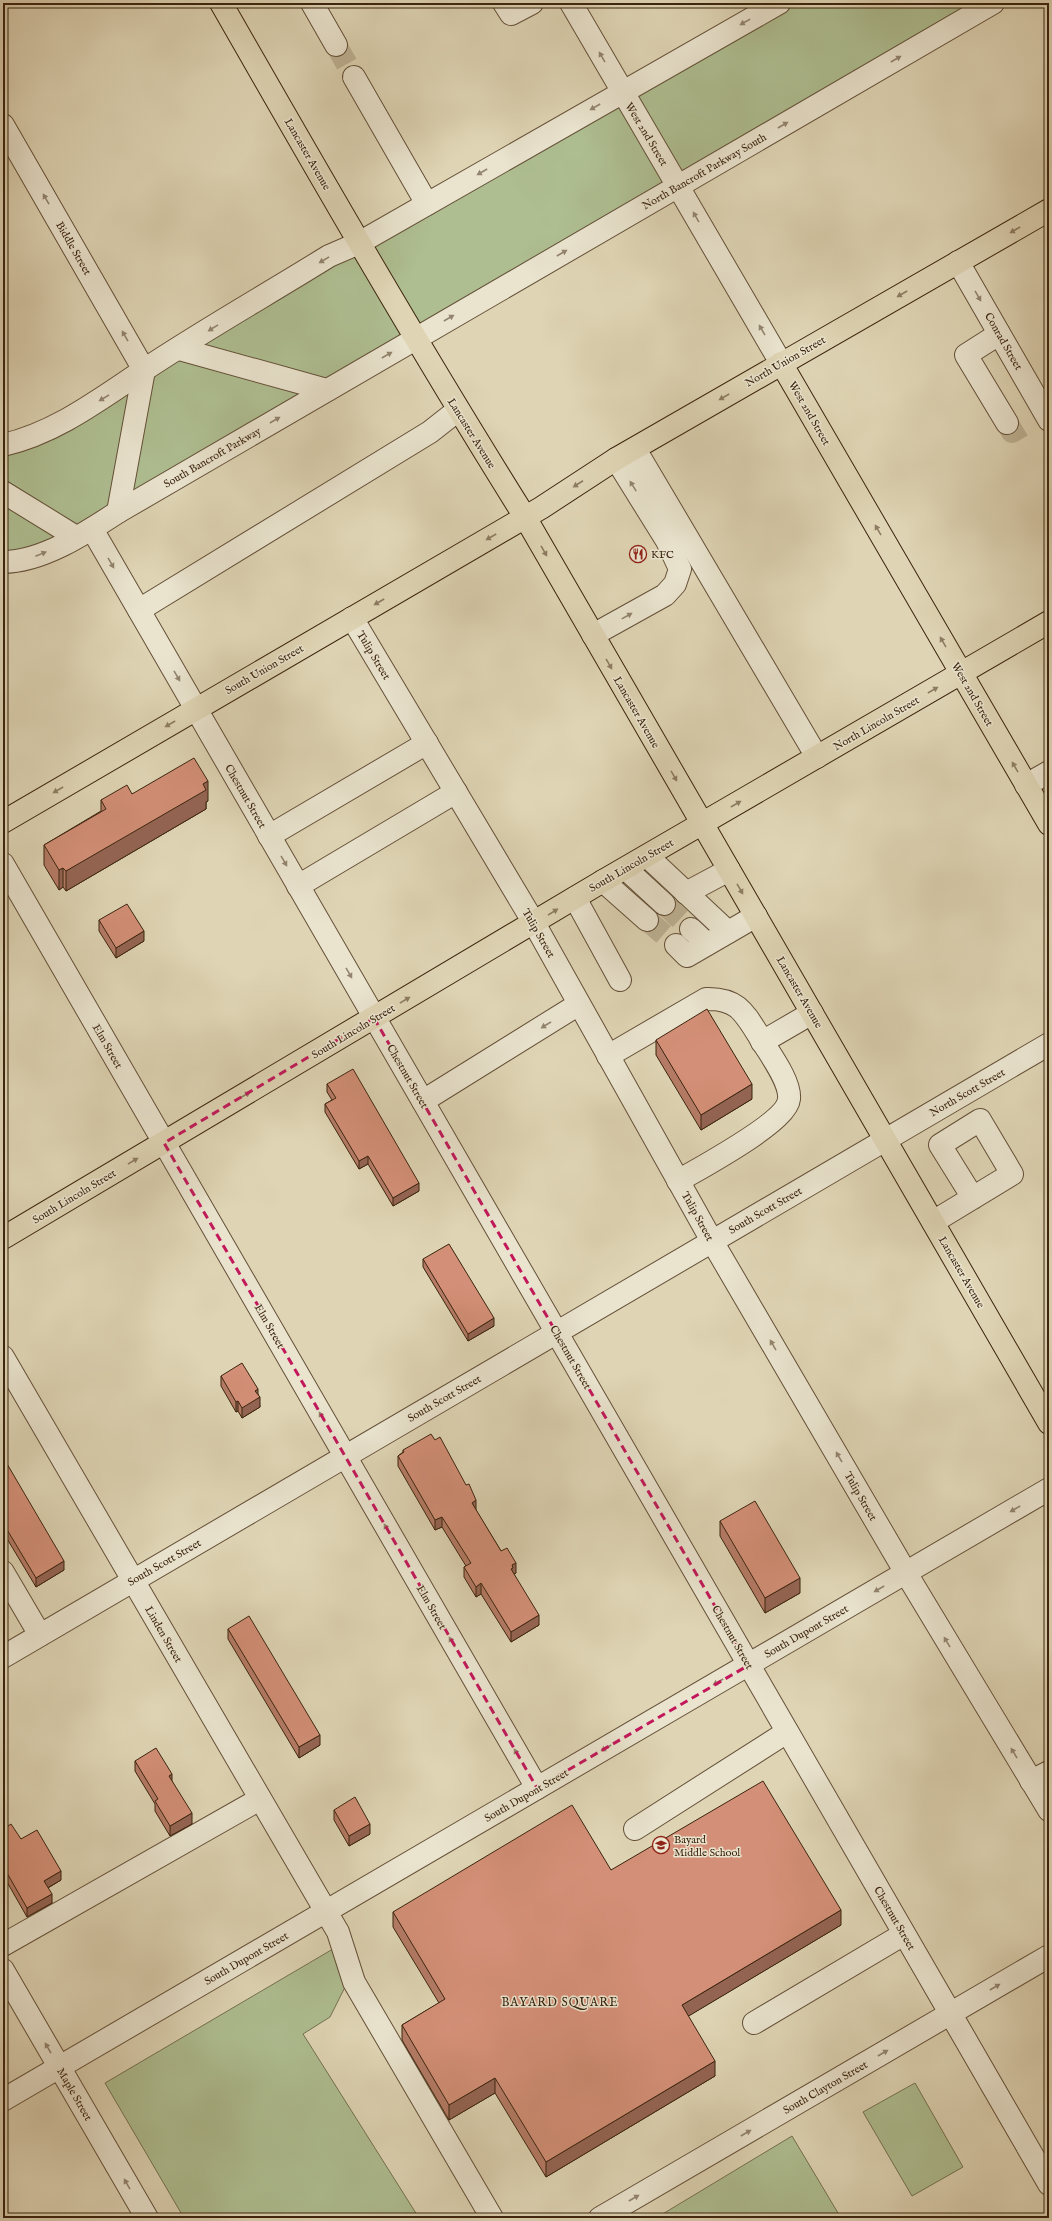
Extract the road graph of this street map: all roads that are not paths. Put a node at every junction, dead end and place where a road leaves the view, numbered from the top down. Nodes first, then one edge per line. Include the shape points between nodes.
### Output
1 (221, 3) edge
2 (312, 3) edge
3 (504, 3) edge
4 (532, 3) edge
5 (571, 3) edge
6 (779, 3) edge
7 (993, 3) edge
8 (336, 45) tunnel mouth
9 (354, 77) tunnel mouth
10 (621, 92) junction
11 (3, 125) edge
12 (678, 186) junction
13 (427, 204) junction
14 (1049, 210) edge
15 (359, 243) junction
16 (958, 262) junction
17 (999, 334) junction
18 (416, 338) junction
19 (179, 349) junction
20 (782, 363) junction
21 (144, 370) junction
22 (327, 390) junction
23 (458, 410) junction
24 (1041, 418) edge
25 (1007, 423) tunnel mouth
26 (3, 445) edge
27 (626, 454) junction
28 (3, 492) edge
29 (118, 512) junction
30 (525, 517) junction
31 (84, 533) junction
32 (3, 562) edge
33 (139, 610) junction
34 (352, 618) junction
35 (1049, 622) edge
36 (593, 635) junction
37 (961, 673) junction
38 (196, 709) junction
39 (427, 743) junction
40 (817, 757) junction
41 (1049, 772) edge
42 (1026, 785) junction
43 (456, 792) junction
44 (3, 822) edge
45 (702, 824) junction
46 (1049, 824) edge
47 (269, 836) junction
48 (647, 856) junction
49 (3, 864) edge
50 (626, 869) junction
51 (729, 870) junction
52 (603, 881) junction
53 (298, 886) junction
54 (686, 893) junction
55 (575, 898) junction
56 (664, 904) tunnel mouth
57 (756, 916) junction
58 (647, 920) tunnel mouth
59 (534, 923) junction
60 (691, 929) tunnel mouth
61 (728, 932) junction
62 (707, 944) junction
63 (676, 945) tunnel mouth
64 (620, 980) dead end
65 (579, 1004) junction
66 (812, 1013) junction
67 (374, 1018) junction
68 (762, 1042) junction
69 (1049, 1044) edge
70 (608, 1056) junction
71 (423, 1101) junction
72 (885, 1140) junction
73 (164, 1143) junction
74 (678, 1181) junction
75 (973, 1198) dead end
76 (933, 1222) junction
77 (3, 1238) edge
78 (712, 1241) junction
79 (556, 1332) junction
80 (3, 1357) edge
81 (1049, 1423) edge
82 (345, 1456) junction
83 (1049, 1489) edge
84 (3, 1572) edge
85 (906, 1573) junction
86 (133, 1581) junction
87 (40, 1635) junction
88 (3, 1657) edge
89 (748, 1665) junction
90 (787, 1732) junction
91 (1040, 1776) edge
92 (537, 1788) junction
93 (260, 1799) junction
94 (1049, 1810) edge
95 (635, 1829) dead end
96 (325, 1912) junction
97 (904, 1934) junction
98 (3, 1945) edge
99 (1049, 1956) edge
100 (3, 1970) edge
101 (950, 2014) junction
102 (754, 2023) dead end
103 (59, 2067) junction
104 (3, 2100) edge
105 (1049, 2184) edge
106 (147, 2218) edge
107 (492, 2218) edge
108 (600, 2218) edge

1 - 15 main road, Lancaster Avenue
2 - 8 street
3 - 4 street via 511,14
10 -> 5 street, West 2nd Street
6 -> 10 street
12 -> 7 street, North Bancroft Parkway South
9 - 13 street
10 - 12 street, West 2nd Street
10 -> 13 street
21 -> 11 street, Biddle Street
18 -> 12 street, North Bancroft Parkway South
20 -> 12 street, West 2nd Street
13 - 15 street
14 -> 16 main road, North Union Street
15 - 18 main road, Lancaster Avenue
15 -> 19 street via 329,256
16 -> 17 street, Conrad Street
16 -> 20 main road, North Union Street
17 - 24 street, Conrad Street
17 - 25 street via 966,355
22 -> 18 street, South Bancroft Parkway
18 - 23 main road, Lancaster Avenue
19 - 21 street
19 - 22 street
20 -> 27 main road, North Union Street
37 -> 20 main road, West 2nd Street
21 -> 26 street via 81,411 44,431
21 - 29 street
29 -> 22 street, South Bancroft Parkway
23 - 30 main road, Lancaster Avenue
23 - 33 street via 430,432
27 -> 30 main road, North Union Street
36 -> 27 street via 665,595 675,584 680,569
27 - 40 street
28 - 31 street
29 - 31 street, South Bancroft Parkway
30 -> 34 main road, South Union Street
30 -> 36 main road, Lancaster Avenue
32 -> 31 street, South Bancroft Parkway via 16,562 39,555
31 -> 33 street, Chestnut Street
33 -> 38 street, Chestnut Street
34 - 38 main road, South Union Street
34 - 39 street, Tulip Street
35 - 37 main road, North Lincoln Street
36 -> 45 main road, Lancaster Avenue
40 -> 37 main road, North Lincoln Street
42 -> 37 main road, West 2nd Street
38 -> 44 main road, South Union Street
38 - 47 street, Chestnut Street
39 - 43 street, Tulip Street
39 - 47 street
45 -> 40 main road, North Lincoln Street
41 - 42 street
42 - 46 main road, West 2nd Street
43 - 53 street
43 - 59 street, Tulip Street
45 - 48 main road, South Lincoln Street
45 - 51 main road, Lancaster Avenue
47 -> 53 street, Chestnut Street
48 - 50 main road, South Lincoln Street
48 - 54 street
49 - 73 street, Elm Street
50 - 52 main road, South Lincoln Street
50 - 56 street
51 - 54 street
51 -> 57 main road, Lancaster Avenue
52 - 55 main road, South Lincoln Street
52 - 58 street
53 -> 67 street, Chestnut Street
54 - 61 street
59 -> 55 main road, South Lincoln Street
55 - 64 street
57 - 61 street
57 - 66 main road, Lancaster Avenue
59 - 65 street, Tulip Street
67 -> 59 main road, South Lincoln Street
60 - 62 street
61 - 62 street
62 - 63 street via 687,956
65 - 70 street, Tulip Street
65 -> 71 street
66 - 68 street
66 - 72 main road, Lancaster Avenue
67 - 71 street, Chestnut Street
73 -> 67 main road, South Lincoln Street
68 - 70 street via 745,1013 733,1003 720,999 706,999
68 - 74 street via 788,1085 789,1100 784,1111 761,1130
69 - 72 street, North Scott Street
70 - 74 street, Tulip Street
71 - 79 street, Chestnut Street
72 - 76 main road, Lancaster Avenue
72 - 78 street, South Scott Street
77 -> 73 main road, South Lincoln Street
82 -> 73 street, Elm Street
74 - 78 street, Tulip Street
75 - 76 street
76 - 81 main road, Lancaster Avenue
78 - 79 street, South Scott Street
85 -> 78 street, Tulip Street
79 - 82 street, South Scott Street
79 - 89 street, Chestnut Street
80 - 86 street, Linden Street
82 - 86 street, South Scott Street
92 -> 82 street, Elm Street
83 -> 85 street, South Dupont Street
84 - 87 street
85 -> 89 street, South Dupont Street
91 -> 85 street, Tulip Street
86 - 87 street, South Scott Street
86 - 93 street, Linden Street
87 - 88 street, South Scott Street
89 - 90 street, Chestnut Street
89 -> 92 street, South Dupont Street
90 - 95 street
90 - 97 street, Chestnut Street
91 - 94 street, Tulip Street
92 - 96 street, South Dupont Street
93 - 96 street, Linden Street
93 - 98 street
96 - 103 street, South Dupont Street
96 - 107 street, Linden Street via 338,1932 354,1982
97 - 101 street, Chestnut Street
97 - 102 street
101 -> 99 street, South Clayton Street
103 -> 100 street, Maple Street
101 - 105 street, Chestnut Street
108 -> 101 street, South Clayton Street
103 - 104 street, South Dupont Street
106 -> 103 street, Maple Street

